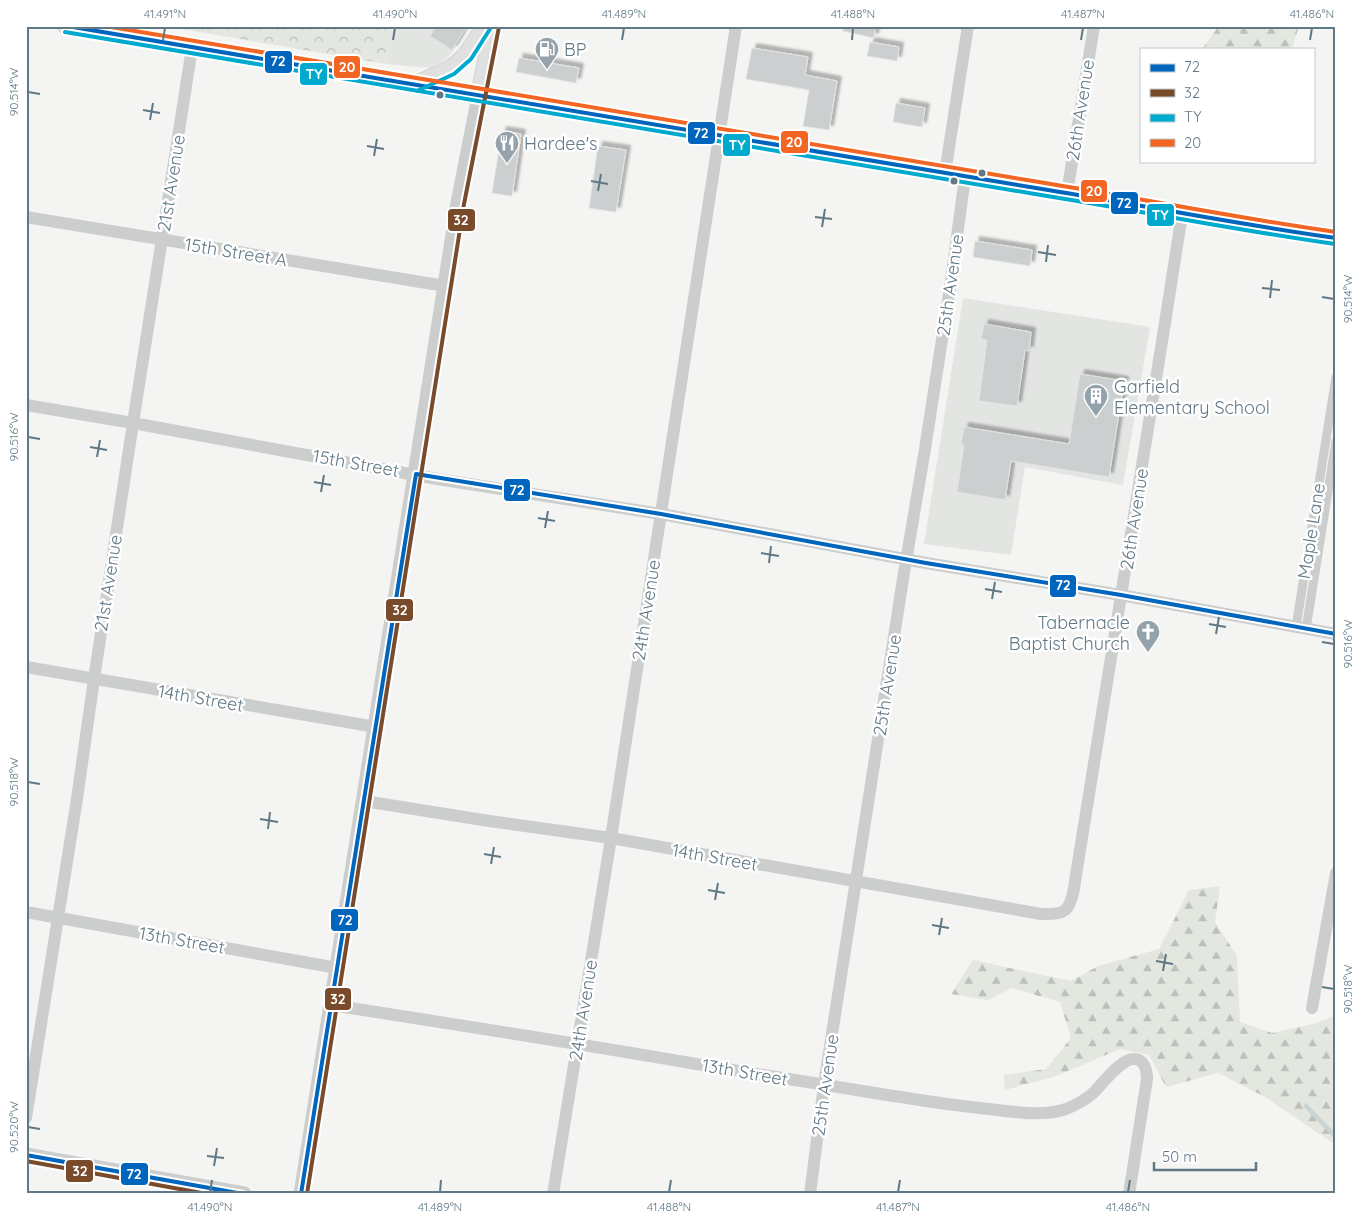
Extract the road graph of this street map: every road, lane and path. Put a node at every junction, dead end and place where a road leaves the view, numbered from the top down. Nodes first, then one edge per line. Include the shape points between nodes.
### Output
1 (66, 26) edge
2 (485, 26) edge
3 (494, 26) edge
4 (736, 26) edge
5 (968, 26) edge
6 (1094, 26) edge
7 (141, 33) edge
8 (192, 48) junction
9 (414, 85) junction
10 (479, 96) junction
11 (718, 136) junction
12 (945, 173) junction
13 (965, 177) junction
14 (1066, 193) junction
15 (1182, 214) junction
16 (26, 217) edge
17 (1336, 238) edge
18 (161, 240) junction
19 (445, 286) junction
20 (1336, 376) edge
21 (26, 405) edge
22 (133, 423) junction
23 (1336, 441) edge
24 (416, 474) junction
25 (661, 514) junction
26 (906, 559) junction
27 (1121, 595) junction
28 (1301, 628) junction
29 (1336, 634) edge
30 (26, 667) edge
31 (94, 679) junction
32 (376, 727) junction
33 (364, 801) junction
34 (611, 838) junction
35 (1336, 873) edge
36 (856, 882) junction
37 (1065, 911) joint
38 (26, 912) edge
39 (58, 918) junction
40 (337, 968) junction
41 (331, 1005) junction
42 (1312, 1008) dead end
43 (577, 1043) junction
44 (824, 1085) junction
45 (26, 1118) edge
46 (26, 1154) edge
47 (244, 1194) edge
48 (301, 1194) edge
49 (553, 1194) edge
50 (810, 1194) edge
51 (1129, 1194) edge

1 - 7 main road
2 - 9 main road via 465,55 450,69
3 - 10 main road
4 - 11 street, 24th Avenue
5 - 12 street
6 - 14 street, 26th Avenue
7 - 8 main road
8 - 9 main road
8 - 18 street, 21st Avenue
9 - 10 main road
10 - 11 street
10 - 19 street
11 - 12 street
11 - 25 street, 24th Avenue
12 - 13 street
13 - 14 street
13 - 26 street, 25th Avenue
14 - 15 street
15 - 17 street
15 - 27 street, 26th Avenue
16 - 18 street, 15th Street A
18 - 19 street, 15th Street A
18 - 22 street, 21st Avenue
19 - 24 street
20 - 28 street, Maple Lane
21 - 22 street, 15th Street
22 - 24 street, 15th Street
22 - 31 street, 21st Avenue
23 - 28 street, Maple Lane
24 - 25 street, 15th Street
24 - 32 street
25 - 26 street, 15th Street
25 - 34 street, 24th Avenue
26 - 27 street, 15th Street
26 - 36 street, 25th Avenue
27 - 28 street, 15th Street
27 - 37 street, 26th Avenue via 1072,898
28 - 29 street, 15th Street
30 - 31 street, 14th Street
31 - 32 street, 14th Street
31 - 39 street, 21st Avenue
32 - 33 street
33 - 34 street, 14th Street
33 - 40 street
34 - 36 street, 14th Street
34 - 43 street, 24th Avenue
35 - 42 street
36 - 37 street, 14th Street via 1041,914
36 - 44 street, 25th Avenue
38 - 39 street, 13th Street
39 - 40 street, 13th Street
39 - 45 street, 21st Avenue
40 - 41 street
41 - 43 street, 13th Street
41 - 48 street
43 - 44 street, 13th Street
43 - 49 street, 24th Avenue
44 - 50 street, 25th Avenue
44 - 51 street, 13th Street via 964,1106 1048,1112 1078,1104 1121,1064 1135,1059 1146,1069 1147,1078
46 - 47 street

